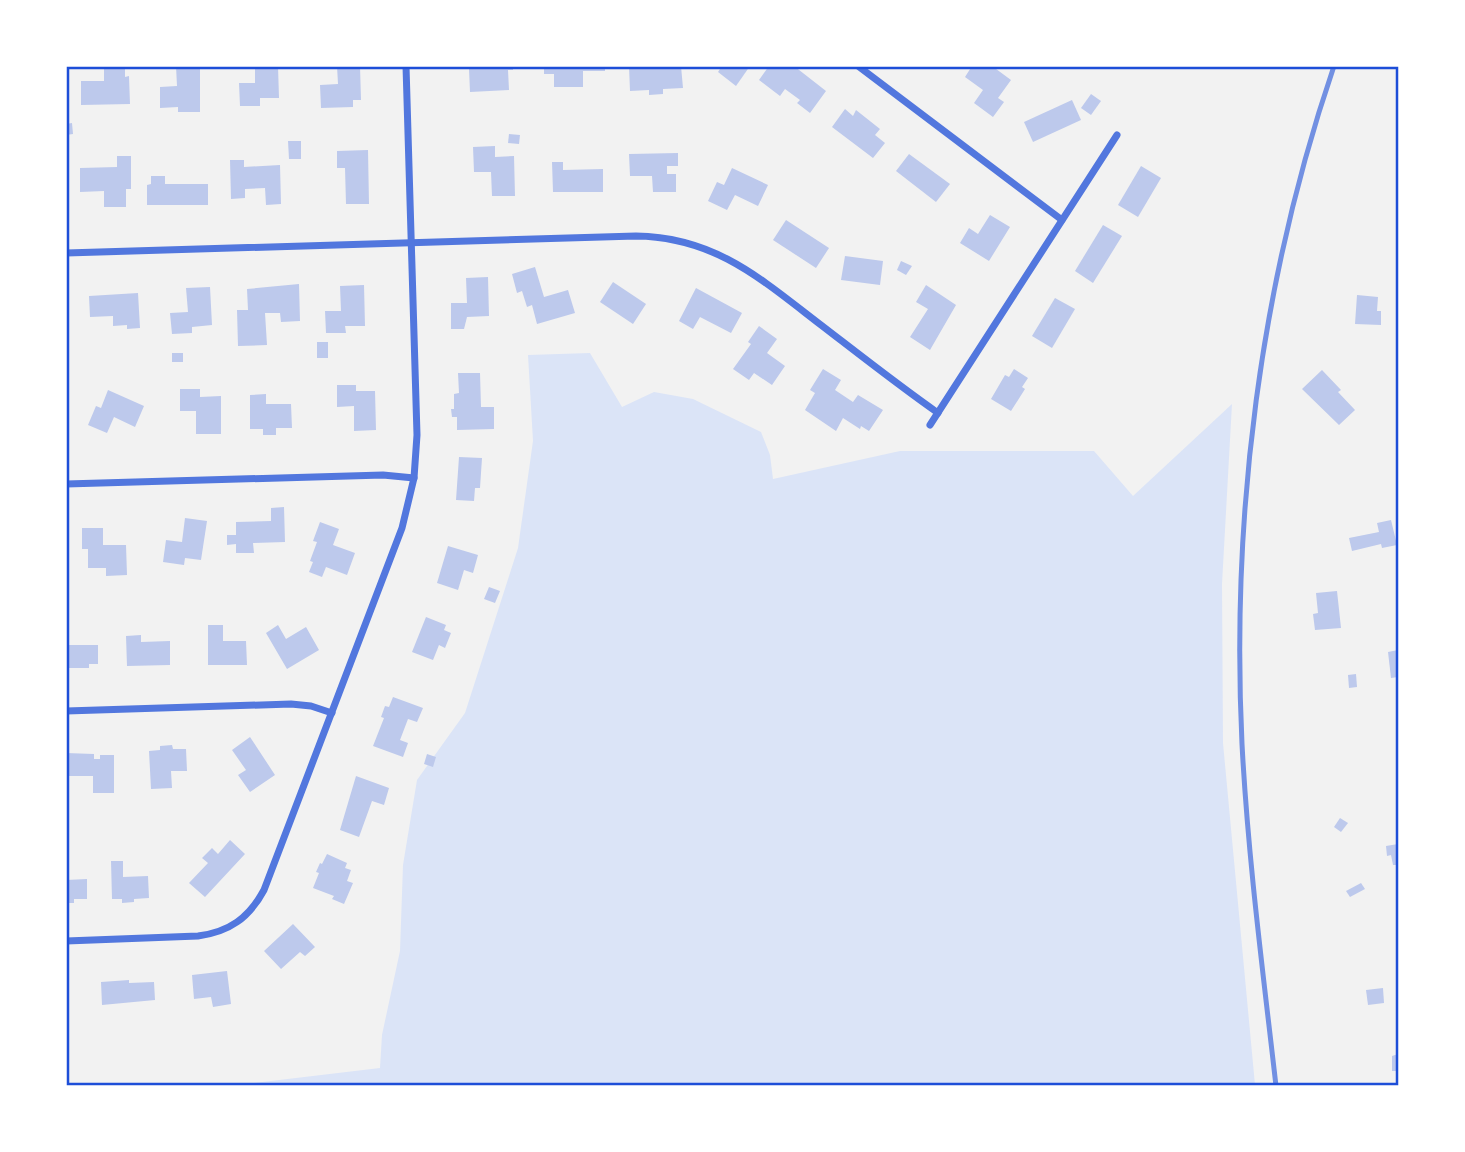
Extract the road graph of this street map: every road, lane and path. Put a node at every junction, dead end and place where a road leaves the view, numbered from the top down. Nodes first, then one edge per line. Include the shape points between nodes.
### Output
1 (406, 66) edge
2 (858, 66) edge
3 (1117, 135) dead end
4 (1062, 220) junction
5 (411, 243) junction
6 (66, 253) edge
7 (938, 413) junction
8 (930, 425) dead end
9 (414, 478) junction
10 (66, 484) edge
11 (66, 711) edge
12 (331, 713) junction
13 (66, 941) edge

1 - 5 street
2 - 4 street
3 - 4 street
4 - 7 street
5 - 6 street
5 - 7 street via 636,236 691,243 753,273
5 - 9 street via 417,435
7 - 8 street
9 - 10 street via 383,475
9 - 12 street via 406,516
11 - 12 street via 291,704
12 - 13 street via 264,890 240,921 198,936

